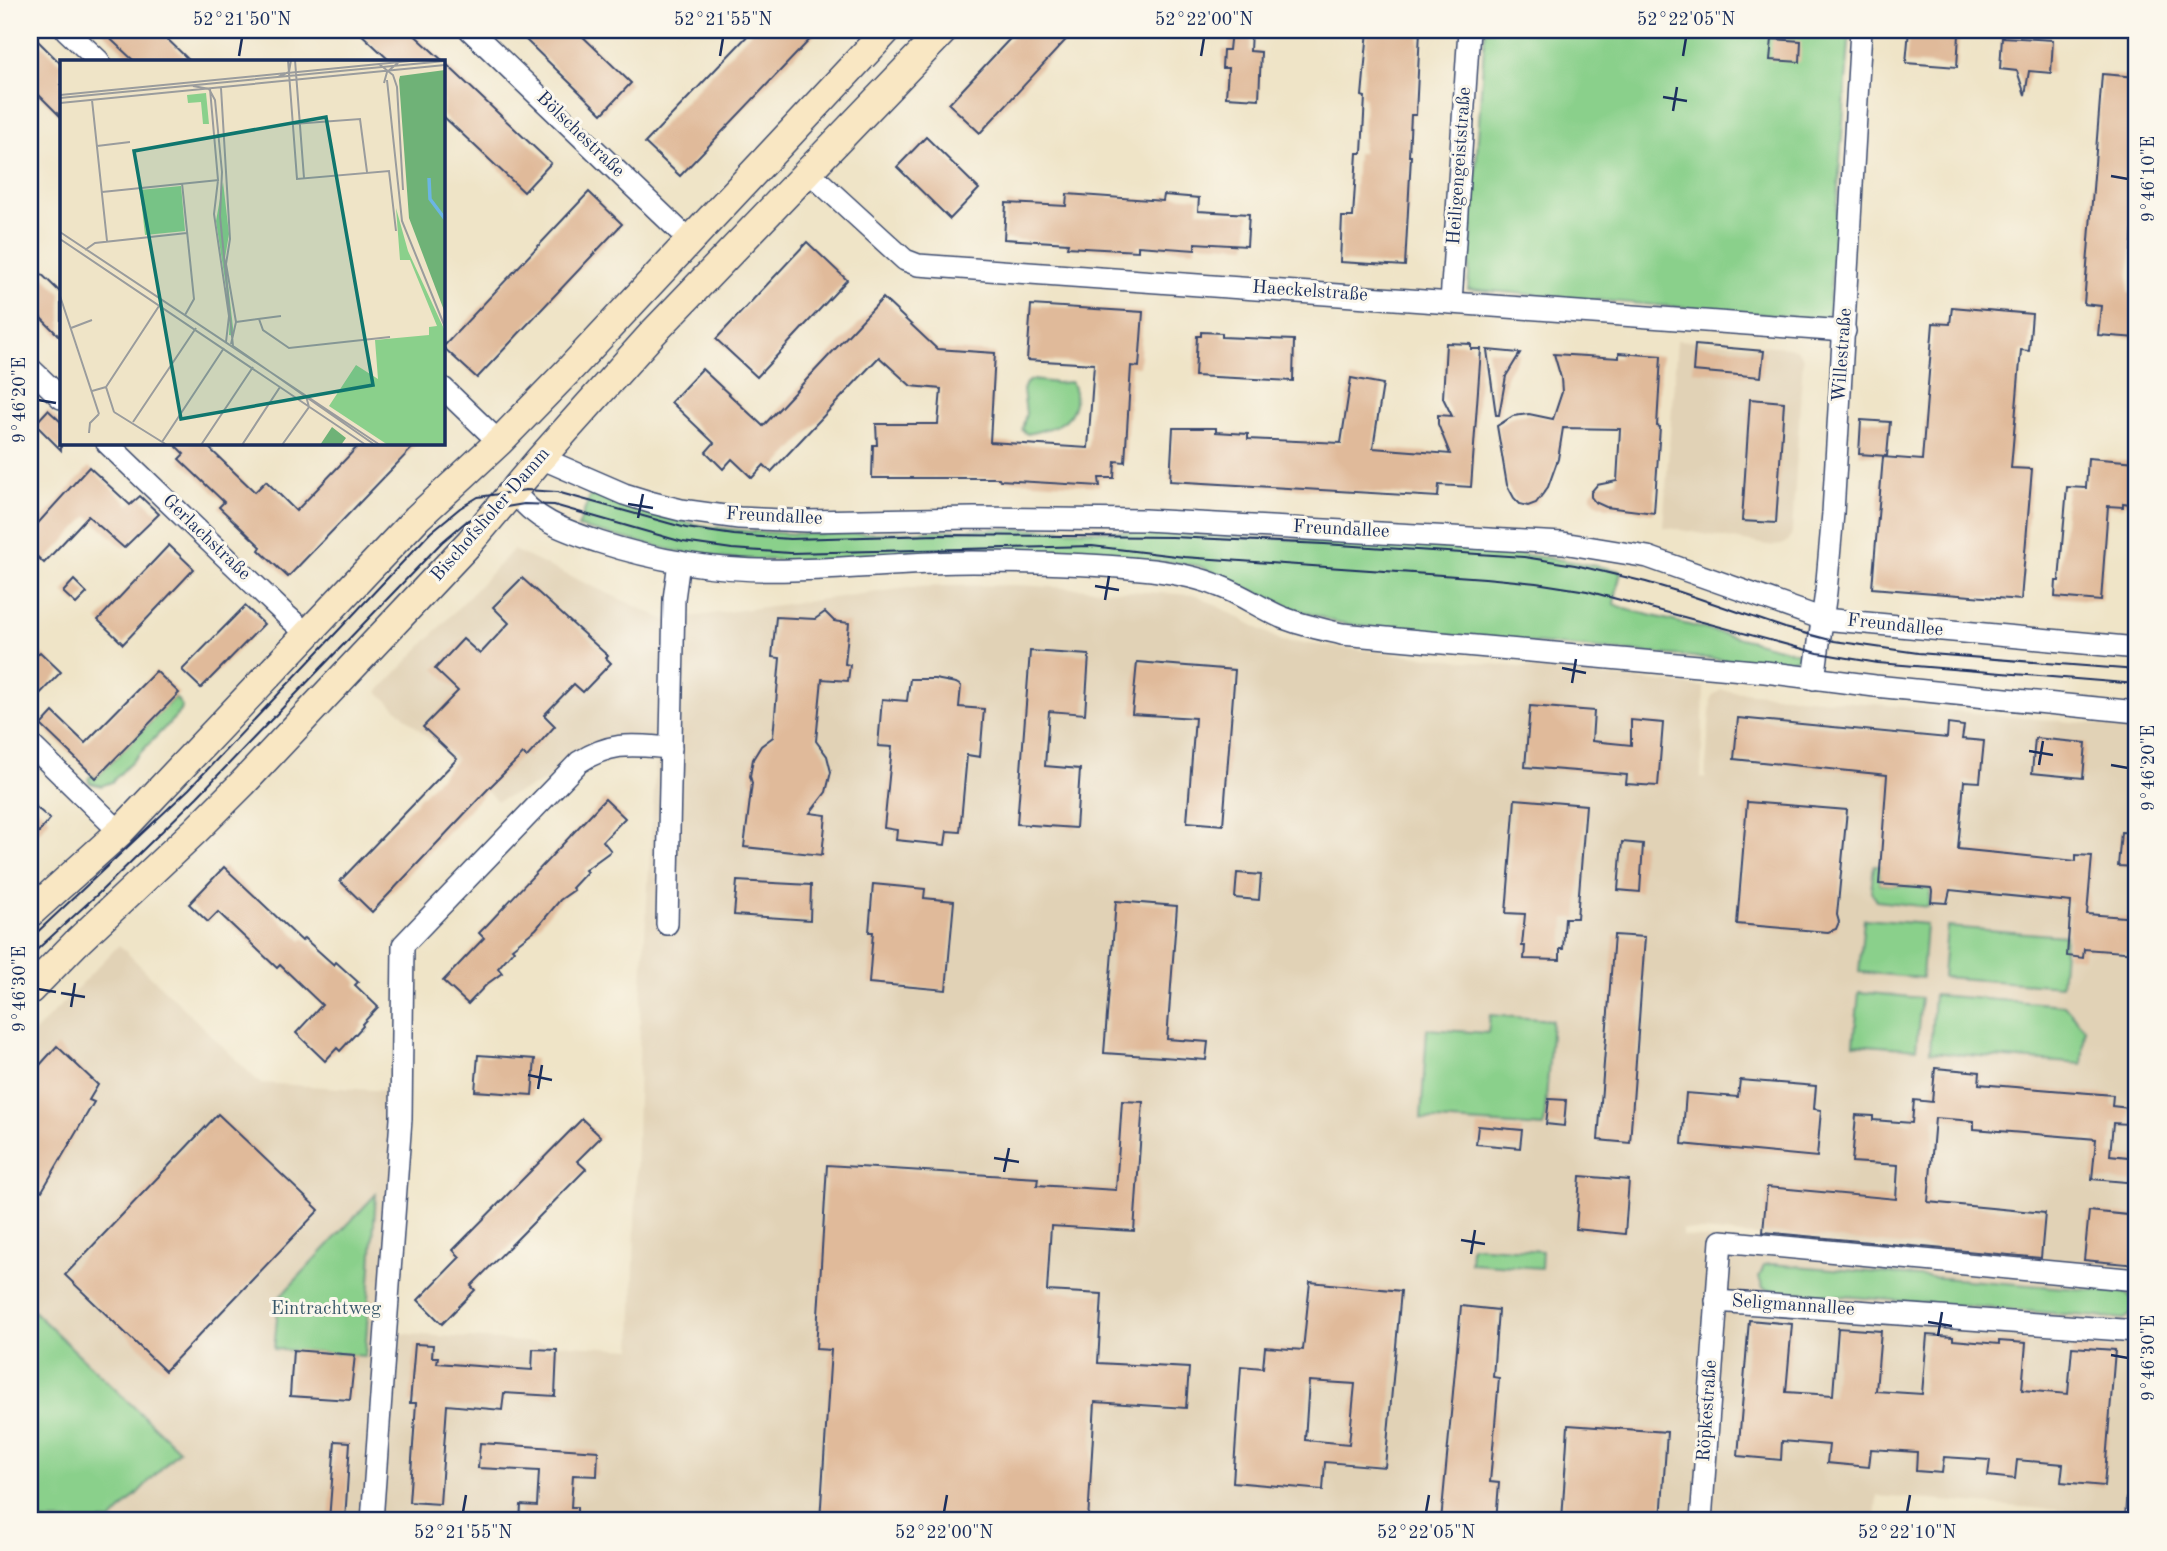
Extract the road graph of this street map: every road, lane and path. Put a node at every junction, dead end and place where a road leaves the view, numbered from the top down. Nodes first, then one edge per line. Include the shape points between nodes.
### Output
1 (66, 30) edge
2 (470, 30) edge
3 (887, 30) edge
4 (944, 30) edge
5 (1469, 30) edge
6 (1861, 30) edge
7 (98, 60) edge
8 (809, 172) junction
9 (689, 240) junction
10 (1451, 302) junction
11 (1844, 331) junction
12 (30, 368) edge
13 (444, 389) edge
14 (60, 397) edge
15 (499, 442) junction
16 (108, 444) edge
17 (541, 458) junction
18 (514, 491) junction
19 (679, 562) junction
20 (1823, 619) junction
21 (306, 633) junction
22 (2137, 648) edge
23 (1814, 679) junction
24 (2137, 712) edge
25 (30, 744) edge
26 (671, 748) junction
27 (120, 832) junction
28 (30, 913) edge
29 (667, 924) dead end
30 (30, 990) edge
31 (2137, 1280) edge
32 (1716, 1301) junction
33 (2137, 1331) edge
34 (2137, 1503) edge
35 (372, 1521) edge
36 (1701, 1521) edge
37 (2136, 1521) edge

1 - 7 street
2 - 9 street, Bölschestraße
3 - 9 main road
4 - 8 main road, Bischofsholer Damm
5 - 10 street, Heiligengeiststraße
6 - 11 street, Willestraße
8 - 10 street, Haeckelstraße via 905,260 918,265
8 - 17 main road, Bischofsholer Damm via 652,334
9 - 15 main road
10 - 11 street, Haeckelstraße
11 - 20 street, Willestraße
12 - 14 street
13 - 15 street
15 - 17 main road
15 - 18 main road
15 - 21 main road via 417,518
16 - 21 street, Gerlachstraße
17 - 18 main road, Bischofsholer Damm
17 - 20 street, Freundallee via 653,503 739,518 1144,520 1563,542 1648,557
18 - 19 street via 529,508 565,531
18 - 30 main road, Bischofsholer Damm via 243,783
19 - 23 street via 790,570 970,562 1153,570 1218,585 1278,615 1342,634
19 - 26 street
20 - 22 street, Freundallee
20 - 23 street, Willestraße
21 - 27 main road
23 - 24 street
25 - 27 street
26 - 29 street
26 - 35 street via 612,746 579,762 403,945 401,1119
27 - 28 main road
31 - 32 street, Seligmannallee via 1721,1241
32 - 33 street, Seligmannallee
32 - 36 street, Röpkestraße
34 - 37 street

